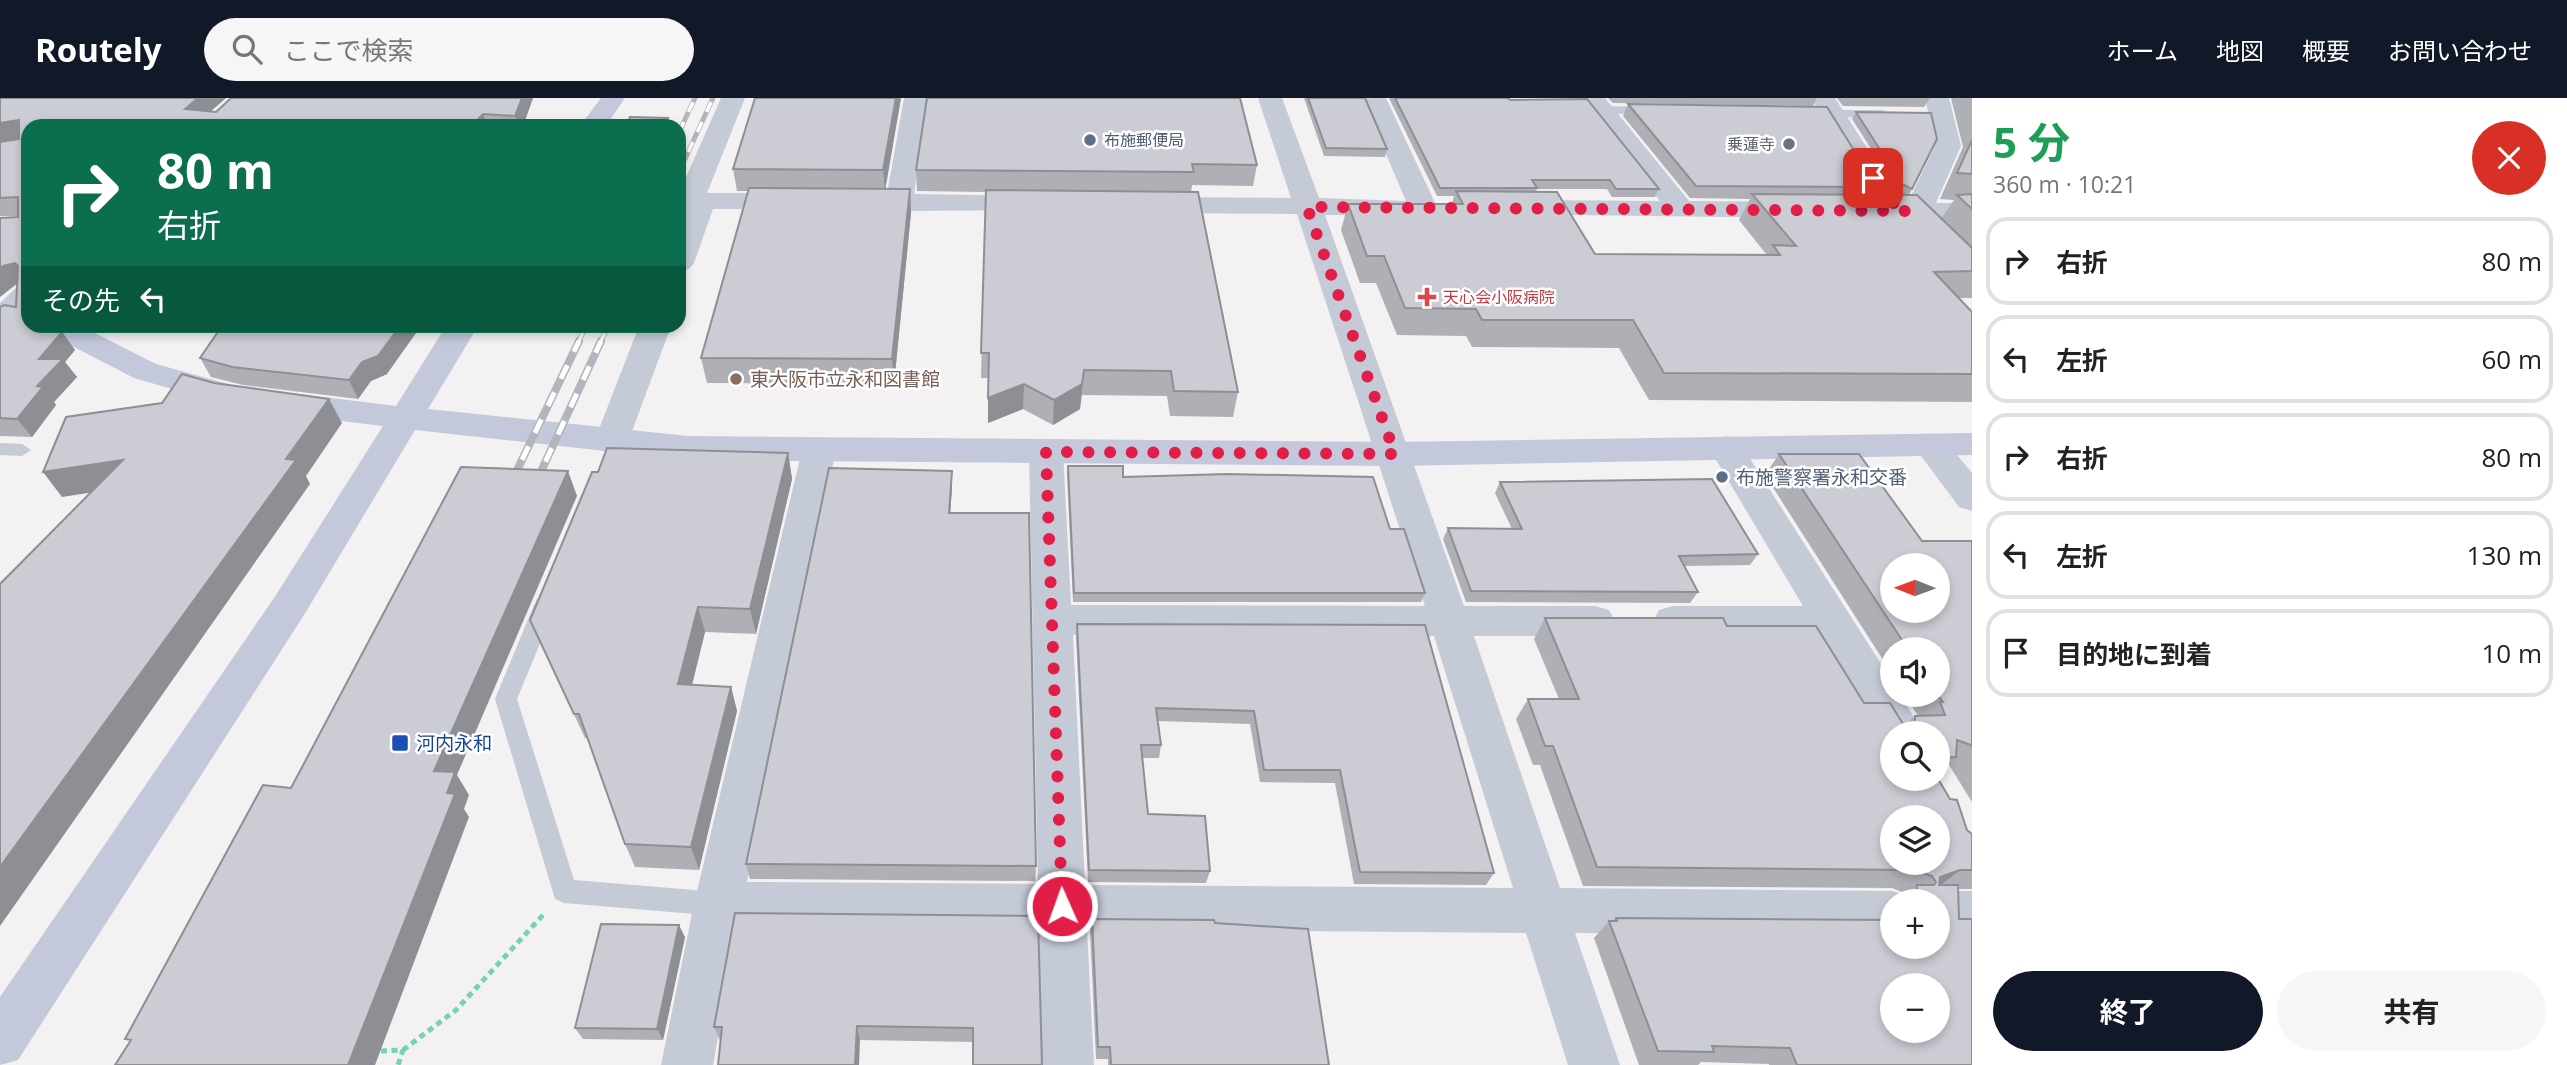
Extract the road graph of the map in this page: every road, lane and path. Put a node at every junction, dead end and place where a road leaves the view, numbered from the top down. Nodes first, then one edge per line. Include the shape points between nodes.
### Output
1 (613, 98) edge
2 (733, 98) edge
3 (916, 98) edge
4 (1270, 98) edge
5 (1374, 98) edge
6 (1593, 102) edge
7 (1826, 109) edge
8 (1942, 109) edge
9 (1670, 111) edge
10 (1900, 114) edge
11 (598, 119) edge
12 (691, 200) edge
13 (899, 203) junction
14 (1062, 204) edge
15 (1116, 205) edge
16 (1307, 207) junction
17 (1491, 208) edge
18 (1681, 209) junction
19 (1815, 210) edge
20 (1856, 211) edge
21 (1914, 211) junction
22 (1972, 211) edge
23 (686, 226) edge
24 (1972, 274) edge
25 (72, 333) edge
26 (458, 333) edge
27 (652, 333) edge
28 (404, 418) junction
29 (1972, 444) edge
30 (1930, 445) junction
31 (1726, 448) junction
32 (0, 449) edge
33 (22, 450) dead end
34 (819, 450) junction
35 (607, 452) junction
36 (1046, 452) junction
37 (1395, 454) junction
38 (1972, 498) edge
39 (553, 585) edge
40 (1051, 620) junction
41 (1450, 621) junction
42 (1833, 621) junction
43 (1895, 721) edge
44 (564, 891) junction
45 (718, 904) junction
46 (1062, 906) junction
47 (1544, 912) junction
48 (1880, 913) edge
49 (1950, 913) edge
50 (1972, 913) edge
51 (0, 1042) edge
52 (403, 1050) junction
53 (381, 1051) dead end
54 (398, 1065) edge
55 (687, 1065) edge
56 (1068, 1065) edge
57 (1594, 1065) edge

1 - 11 street
2 - 12 street
3 - 13 street
4 - 16 street
5 - 16 street via 1437,207
6 - 9 lane
6 - 18 street
7 - 10 lane
7 - 21 street via 1886,199
8 - 21 street via 1948,146
12 - 13 street
12 - 23 street
13 - 14 street
15 - 16 street
16 - 37 street
17 - 18 street
18 - 19 street
20 - 21 street
21 - 22 street
21 - 24 street
25 - 28 street via 145,371 190,385 241,398
26 - 28 street
27 - 35 street
28 - 35 street
28 - 51 street via 290,605
29 - 30 street
30 - 31 street
30 - 38 street
31 - 37 street
31 - 42 street
32 - 33 lane
34 - 35 street
34 - 36 street
34 - 45 street
36 - 37 street
36 - 40 street
37 - 41 street
39 - 44 lane via 506,699
40 - 41 street
40 - 46 street
41 - 42 street
41 - 47 street
42 - 43 street
44 - 45 lane
44 - 52 path via 456,1010
45 - 46 street
45 - 55 street
46 - 47 street
46 - 56 street
47 - 48 street
47 - 57 street
49 - 50 street
52 - 53 path
52 - 54 path

